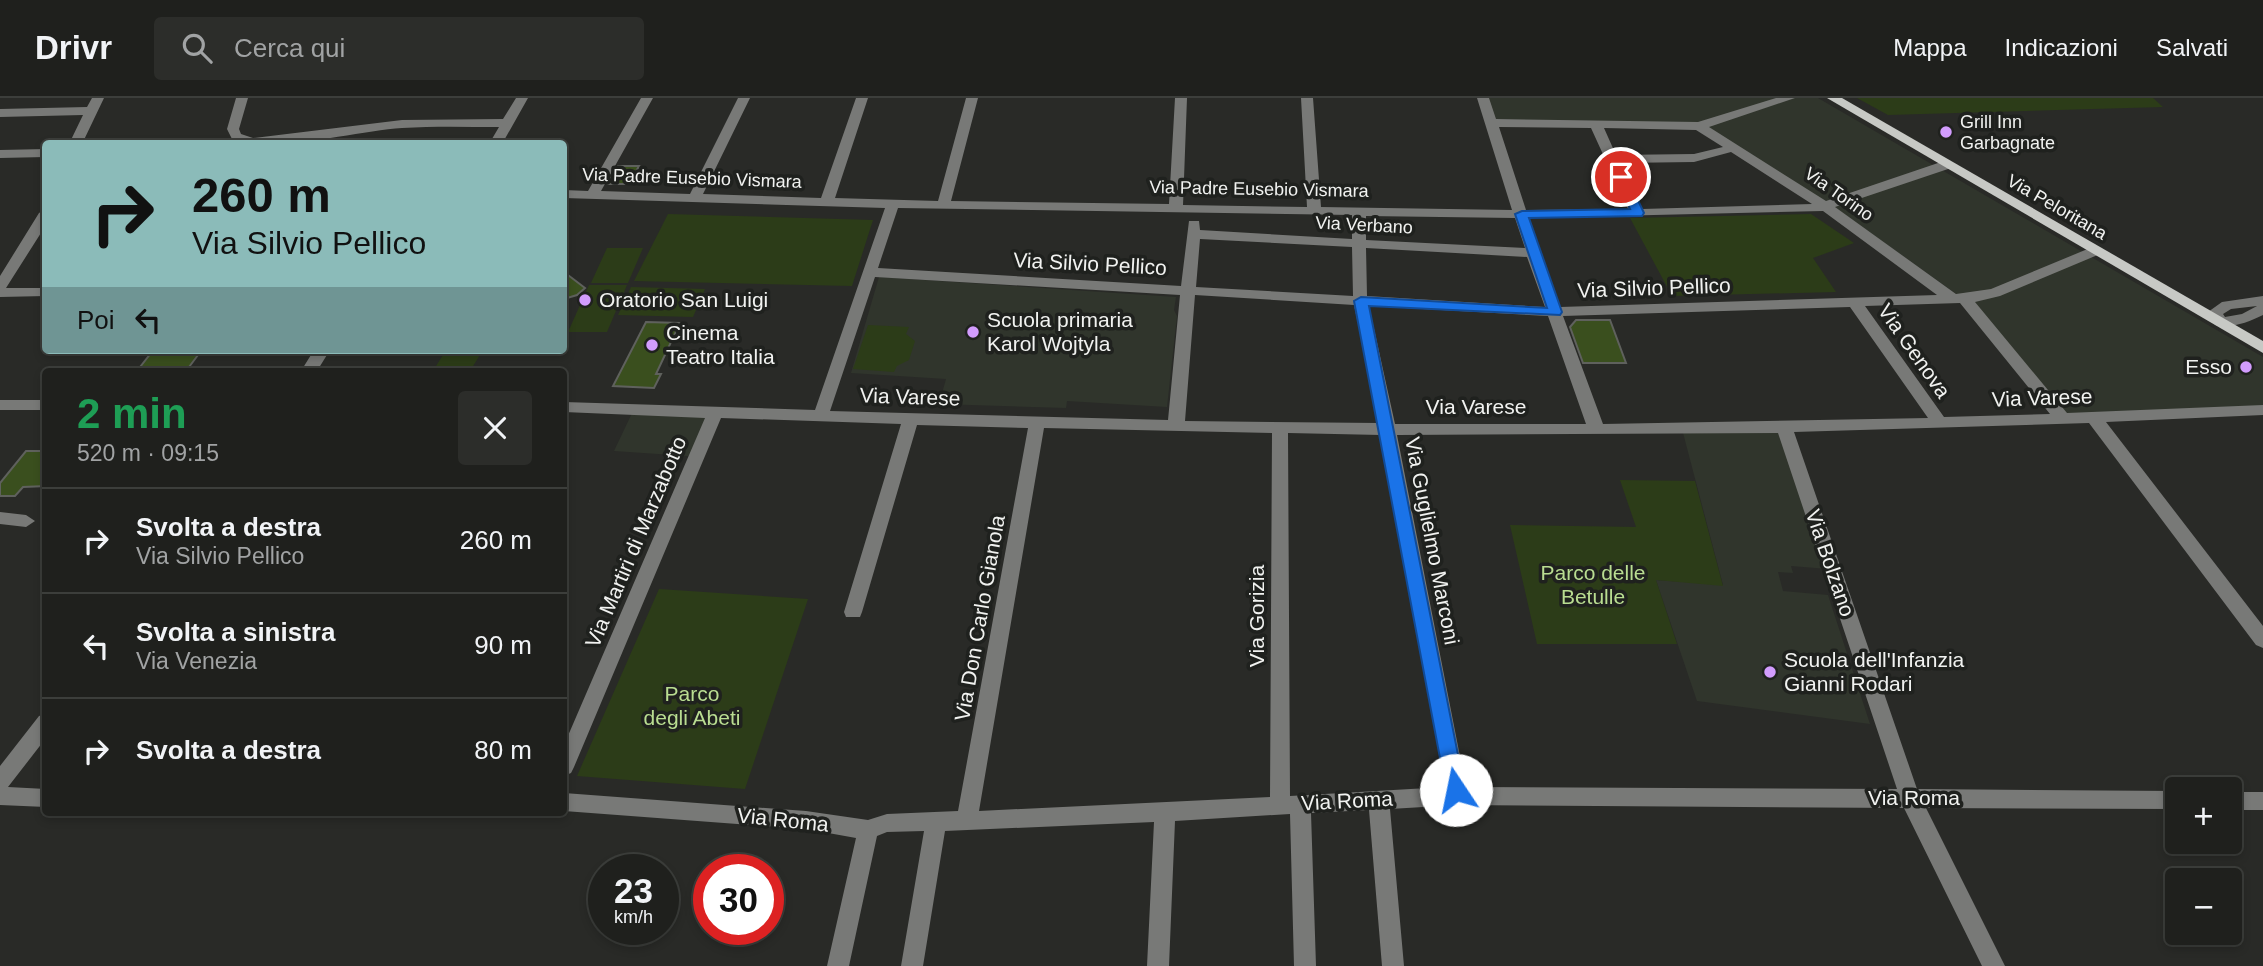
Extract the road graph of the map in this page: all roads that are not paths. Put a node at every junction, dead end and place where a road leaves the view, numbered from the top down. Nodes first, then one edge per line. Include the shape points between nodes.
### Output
1 (98, 98) edge
2 (242, 98) edge
3 (522, 98) edge
4 (648, 98) edge
5 (744, 98) edge
6 (862, 98) edge
7 (972, 98) edge
8 (1181, 98) edge
9 (1307, 98) edge
10 (1483, 98) edge
11 (1789, 98) edge
12 (1833, 98) edge
13 (91, 111) junction
14 (0, 113) edge
15 (1489, 122) junction
16 (507, 123) junction
17 (1597, 125) junction
18 (1699, 126) junction
19 (77, 140) edge
20 (242, 140) edge
21 (280, 140) edge
22 (497, 140) edge
23 (1733, 148) junction
24 (0, 153) edge
25 (42, 153) edge
26 (1613, 159) junction
27 (1946, 165) junction
28 (567, 194) edge
29 (592, 195) junction
30 (695, 198) junction
31 (827, 201) junction
32 (944, 203) junction
33 (893, 204) junction
34 (1176, 207) junction
35 (1826, 207) junction
36 (1195, 208) junction
37 (1314, 209) junction
38 (1359, 210) junction
39 (1637, 213) junction
40 (1522, 214) junction
41 (42, 220) edge
42 (1193, 234) junction
43 (1359, 244) junction
44 (2095, 251) junction
45 (1533, 253) junction
46 (870, 272) junction
47 (0, 286) edge
48 (1187, 291) junction
49 (42, 292) edge
50 (0, 293) edge
51 (1959, 299) junction
52 (1361, 301) junction
53 (2263, 301) edge
54 (1855, 303) junction
55 (2263, 309) edge
56 (1556, 312) junction
57 (2220, 322) junction
58 (2263, 348) edge
59 (0, 405) edge
60 (42, 405) edge
61 (567, 407) edge
62 (2263, 410) edge
63 (716, 411) junction
64 (821, 415) junction
65 (2093, 417) junction
66 (911, 418) junction
67 (2062, 418) junction
68 (1037, 422) junction
69 (1939, 422) junction
70 (1176, 426) junction
71 (1280, 426) junction
72 (1784, 427) junction
73 (1388, 428) junction
74 (1596, 428) junction
75 (0, 518) edge
76 (26, 521) dead end
77 (853, 612) dead end
78 (2263, 640) edge
79 (42, 727) edge
80 (567, 760) edge
81 (0, 782) edge
82 (0, 796) edge
83 (1457, 796) junction
84 (42, 798) edge
85 (1910, 798) junction
86 (1379, 799) junction
87 (2165, 800) edge
88 (2242, 801) edge
89 (2263, 801) edge
90 (567, 802) edge
91 (1290, 804) junction
92 (1165, 811) junction
93 (967, 822) junction
94 (936, 823) junction
95 (868, 830) junction
96 (838, 966) edge
97 (912, 966) edge
98 (1158, 966) edge
99 (1305, 966) edge
100 (1393, 966) edge
101 (1994, 966) edge

1 - 13 street
2 - 20 street via 233,129
3 - 16 street
4 - 29 street
5 - 30 street
6 - 31 street
7 - 32 street
8 - 34 street
9 - 37 street
10 - 15 street
11 - 18 street
12 - 27 main road, Via Peloritana
13 - 14 street
13 - 19 street
15 - 17 street
15 - 40 street
16 - 21 street via 388,125
16 - 22 street
17 - 18 street
17 - 26 street
18 - 23 street, Via Torino
23 - 26 street via 1694,158
23 - 35 street, Via Torino
24 - 25 street
26 - 39 street
27 - 35 street, Via Padre Eusebio Vismara
27 - 44 main road, Via Peloritana
28 - 29 street, Via Padre Eusebio Vismara
29 - 30 street, Via Padre Eusebio Vismara
30 - 31 street, Via Padre Eusebio Vismara
31 - 33 street, Via Padre Eusebio Vismara
32 - 33 street, Via Padre Eusebio Vismara
32 - 34 street, Via Padre Eusebio Vismara
33 - 46 street
34 - 36 street, Via Padre Eusebio Vismara
35 - 39 street, Via Padre Eusebio Vismara
35 - 51 street, Via Torino
36 - 37 street, Via Padre Eusebio Vismara
36 - 42 street
37 - 38 street, Via Padre Eusebio Vismara
38 - 40 street, Via Padre Eusebio Vismara
38 - 43 street, Via Guglielmo Marconi
39 - 40 street, Via Padre Eusebio Vismara
40 - 45 street
41 - 47 street
42 - 43 street, Via Verbano
42 - 48 street
43 - 45 street, Via Verbano
43 - 52 street, Via Guglielmo Marconi
44 - 51 street, Via Silvio Pellico via 1995,293
44 - 57 main road, Via Peloritana
45 - 56 street
46 - 48 street, Via Silvio Pellico
46 - 64 street
48 - 52 street, Via Silvio Pellico
48 - 70 street
49 - 50 street
51 - 54 street, Via Silvio Pellico
51 - 67 street, Via Torino
52 - 56 street, Via Silvio Pellico
52 - 73 street, Via Guglielmo Marconi
53 - 57 street via 2217,308
54 - 56 street, Via Silvio Pellico
54 - 69 street, Via Genova
55 - 57 street via 2246,318
56 - 74 street
57 - 58 main road, Via Peloritana
59 - 60 street
61 - 63 street, Via Varese
62 - 65 street, Via Varese
63 - 64 street, Via Varese
63 - 80 street, Via Martiri di Marzabotto
64 - 66 street, Via Varese
65 - 67 street, Via Varese
65 - 78 street
66 - 68 street, Via Varese
66 - 77 street
67 - 69 street, Via Varese
68 - 70 street, Via Varese
68 - 93 street, Via Don Carlo Gianola
69 - 72 street, Via Varese
70 - 71 street, Via Varese
71 - 73 street, Via Varese
71 - 91 street, Via Gorizia
72 - 74 street, Via Varese
72 - 85 street, Via Bolzano
73 - 74 street, Via Varese
73 - 83 street, Via Guglielmo Marconi
75 - 76 street
79 - 81 street
82 - 84 street
83 - 85 street, Via Roma
83 - 86 street, Via Roma
85 - 87 street, Via Roma
85 - 101 street, Via Bolzano
86 - 91 street, Via Roma
86 - 100 street
88 - 89 street
90 - 95 street, Via Roma via 806,820
91 - 92 street, Via Roma
91 - 99 street, Via Gorizia
92 - 93 street, Via Roma
92 - 98 street
93 - 94 street, Via Roma
94 - 95 street, Via Roma via 887,823
94 - 97 street
95 - 96 street

